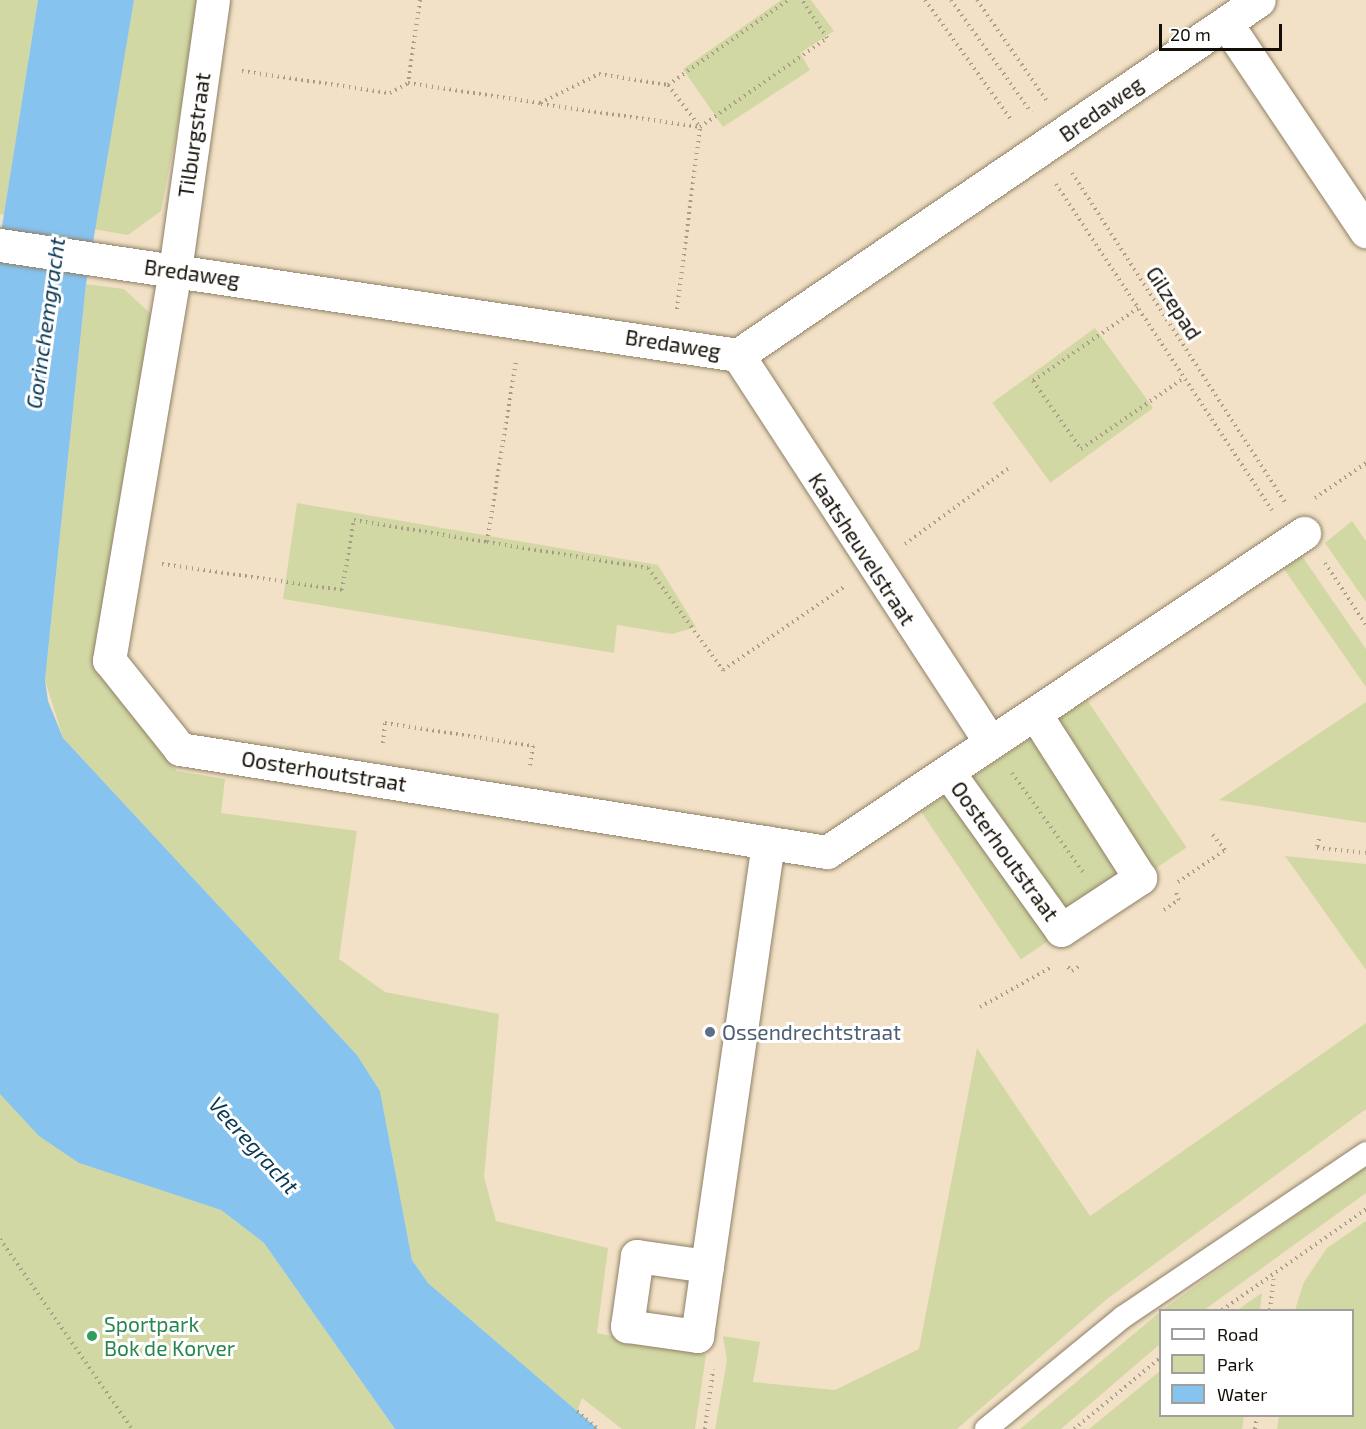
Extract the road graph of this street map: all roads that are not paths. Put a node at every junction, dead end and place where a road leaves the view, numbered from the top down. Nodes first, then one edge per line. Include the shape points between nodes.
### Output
1 (213, 0) edge
2 (1258, 0) edge
3 (1226, 23) junction
4 (1366, 231) edge
5 (0, 245) edge
6 (175, 270) junction
7 (738, 355) junction
8 (1296, 529) road end
9 (1035, 714) junction
10 (989, 740) junction
11 (948, 772) junction
12 (768, 842) junction
13 (1366, 1153) edge
14 (707, 1266) junction
15 (986, 1429) edge

1 - 6 street, Tilburgstraat
2 - 3 street, Bredaweg
3 - 4 street
3 - 7 street, Bredaweg
5 - 6 street, Bredaweg
6 - 7 street, Bredaweg
6 - 12 street, Oosterhoutstraat via 109,660 180,749
7 - 10 street, Kaatsheuvelstraat via 873,568
8 - 9 street, Oosterhoutstraat
9 - 10 street, Oosterhoutstraat
9 - 11 street, Oosterhoutstraat via 1140,878 1061,930
10 - 11 street, Oosterhoutstraat
11 - 12 street, Oosterhoutstraat via 827,852
12 - 14 street
13 - 15 lane via 1123,1317
14 - 14 street via 697,1336 627,1326 637,1256

